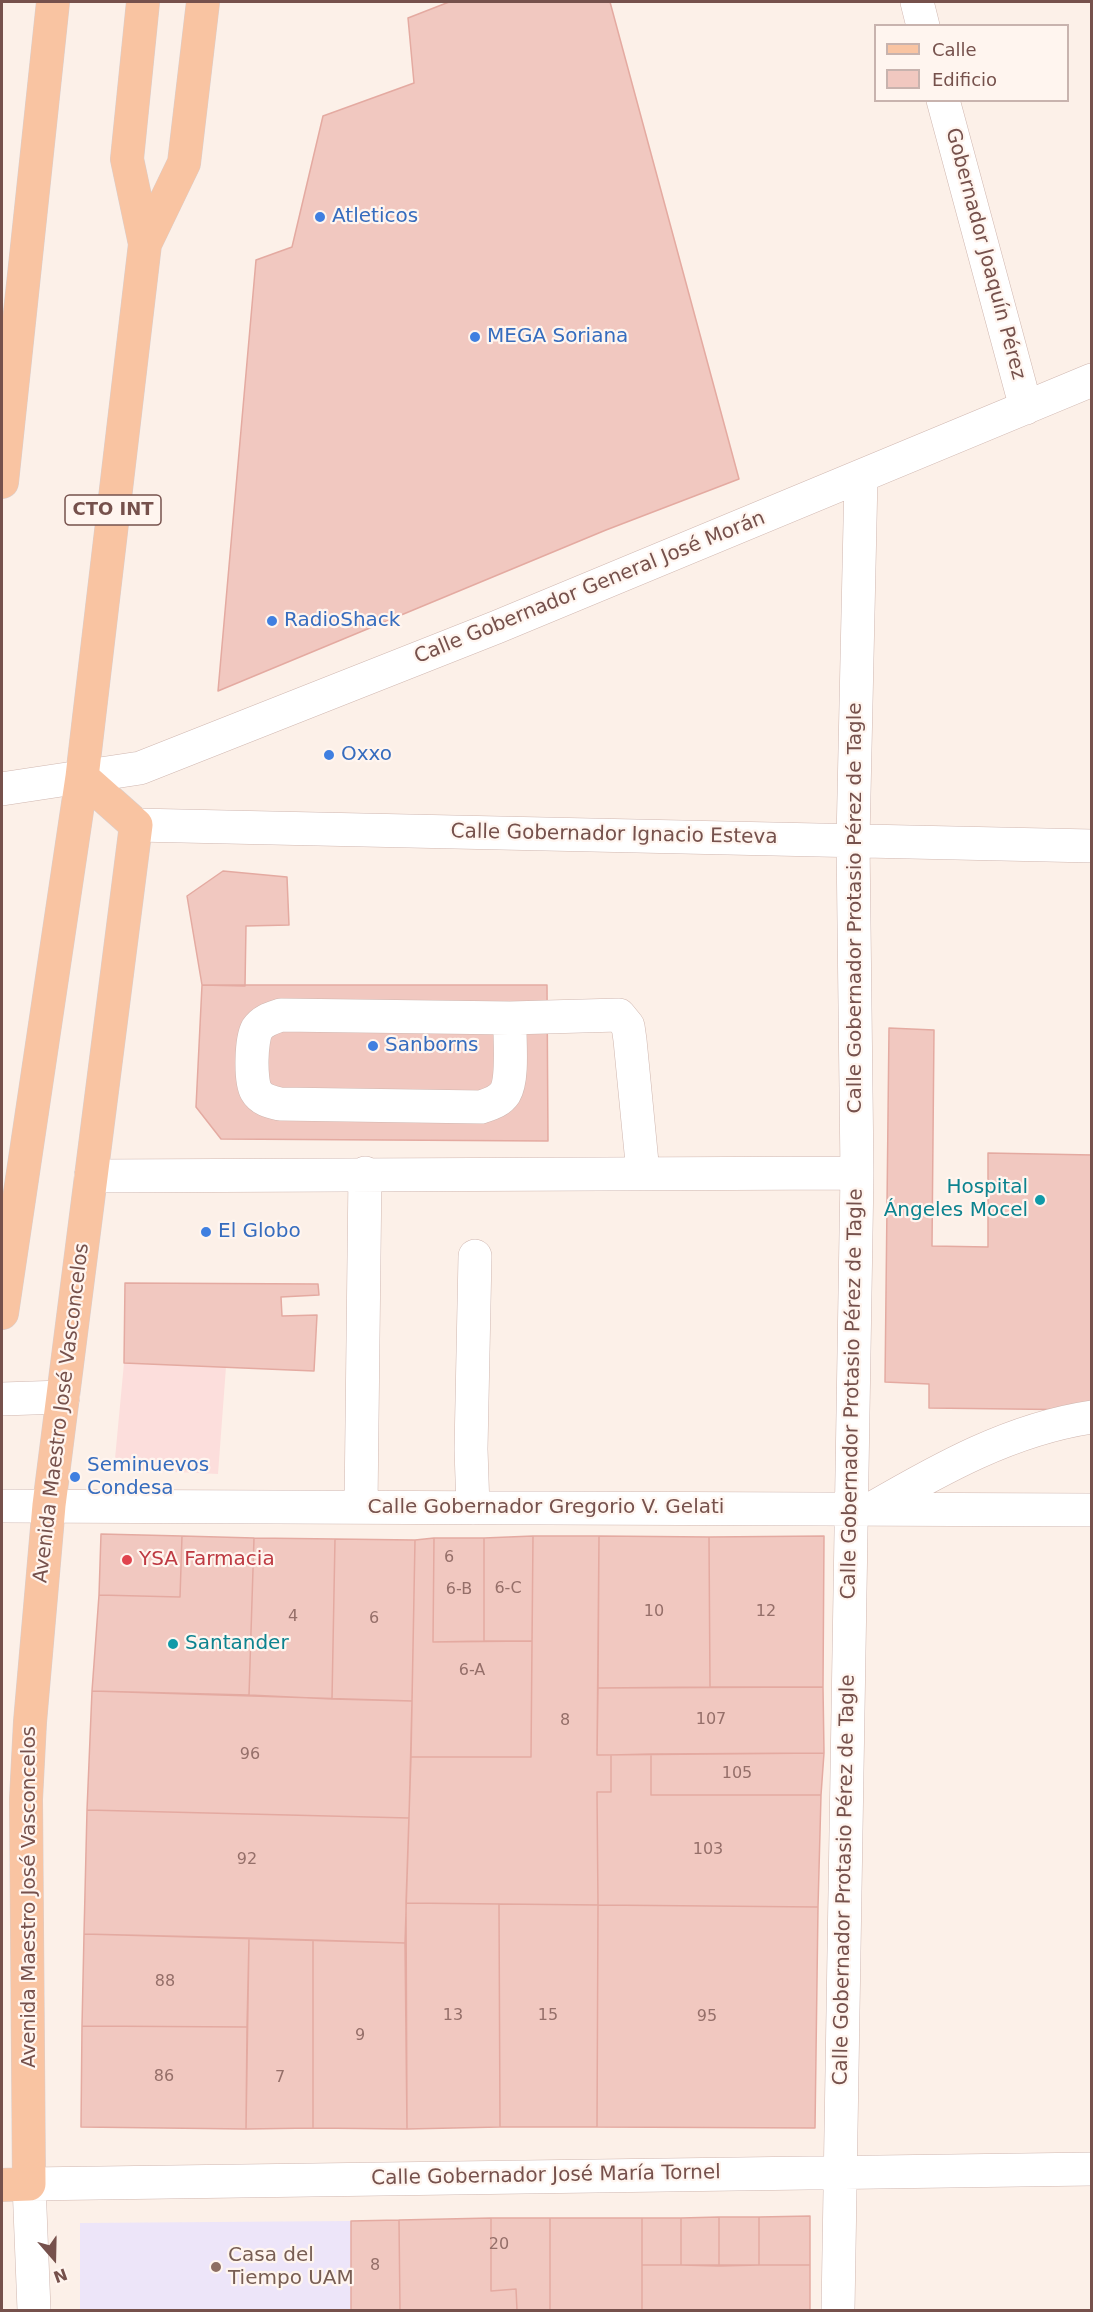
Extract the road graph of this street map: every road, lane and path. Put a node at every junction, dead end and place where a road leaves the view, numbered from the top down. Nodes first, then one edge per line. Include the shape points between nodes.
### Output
1 (53, 2) edge
2 (143, 2) edge
3 (203, 2) edge
4 (917, 2) edge
5 (922, 24) edge
6 (944, 102) edge
7 (145, 244) junction
8 (1092, 380) edge
9 (1026, 408) junction
10 (861, 477) junction
11 (2, 482) edge
12 (82, 777) junction
13 (2, 789) edge
14 (136, 825) junction
15 (853, 840) junction
16 (1092, 846) edge
17 (510, 1018) junction
18 (365, 1173) junction
19 (643, 1173) junction
20 (857, 1173) junction
21 (90, 1176) junction
22 (475, 1256) dead end
23 (2, 1313) edge
24 (63, 1397) junction
25 (2, 1399) edge
26 (1092, 1417) edge
27 (49, 1505) junction
28 (2, 1506) edge
29 (361, 1506) junction
30 (473, 1508) junction
31 (861, 1510) junction
32 (1092, 1510) edge
33 (1092, 2169) edge
34 (839, 2172) junction
35 (15, 2184) edge
36 (34, 2310) edge
37 (838, 2310) edge

1 - 11 main road
2 - 7 main road, CTO INT via 127,159
3 - 7 main road, CTO INT via 184,163
4 - 5 street
6 - 9 street, Gobernador Joaquín Pérez
7 - 12 main road, CTO INT
8 - 9 street, Calle Gobernador General José Morán
9 - 10 street, Calle Gobernador General José Morán
10 - 12 street, Calle Gobernador General José Morán via 170,757 140,768
10 - 15 street, Calle Gobernador Protasio Pérez de Tagle
12 - 13 street, Calle Gobernador General José Morán
12 - 14 main road
12 - 23 main road, CTO INT
14 - 15 street, Calle Gobernador Ignacio Esteva
14 - 21 main road, Avenida Maestro José Vasconcelos
15 - 16 street, Calle Gobernador Ignacio Esteva
15 - 20 street, Calle Gobernador Protasio Pérez de Tagle
17 - 17 street via 281,1015 267,1019 257,1029 253,1043 256,1091 266,1101 280,1104 481,1107 495,1103 505,1093 509,1080
17 - 19 street via 619,1015 628,1026
18 - 19 street
18 - 21 street
18 - 29 street
19 - 20 street
20 - 31 street, Calle Gobernador Protasio Pérez de Tagle
21 - 24 main road, Avenida Maestro José Vasconcelos
22 - 30 street
24 - 25 street
24 - 27 main road, Avenida Maestro José Vasconcelos
26 - 31 street via 1067,1420 963,1458
27 - 28 street, Calle Gobernador Gregorio V. Gelati
27 - 29 street, Calle Gobernador Gregorio V. Gelati
27 - 35 main road, Avenida Maestro José Vasconcelos via 26,1799
29 - 30 street, Calle Gobernador Gregorio V. Gelati
30 - 31 street, Calle Gobernador Gregorio V. Gelati
31 - 32 street, Calle Gobernador Gregorio V. Gelati
31 - 34 street, Calle Gobernador Protasio Pérez de Tagle
33 - 34 street, Calle Gobernador José María Tornel
34 - 35 street, Calle Gobernador José María Tornel
34 - 37 street, Calle Gobernador Protasio Pérez de Tagle
35 - 36 street

